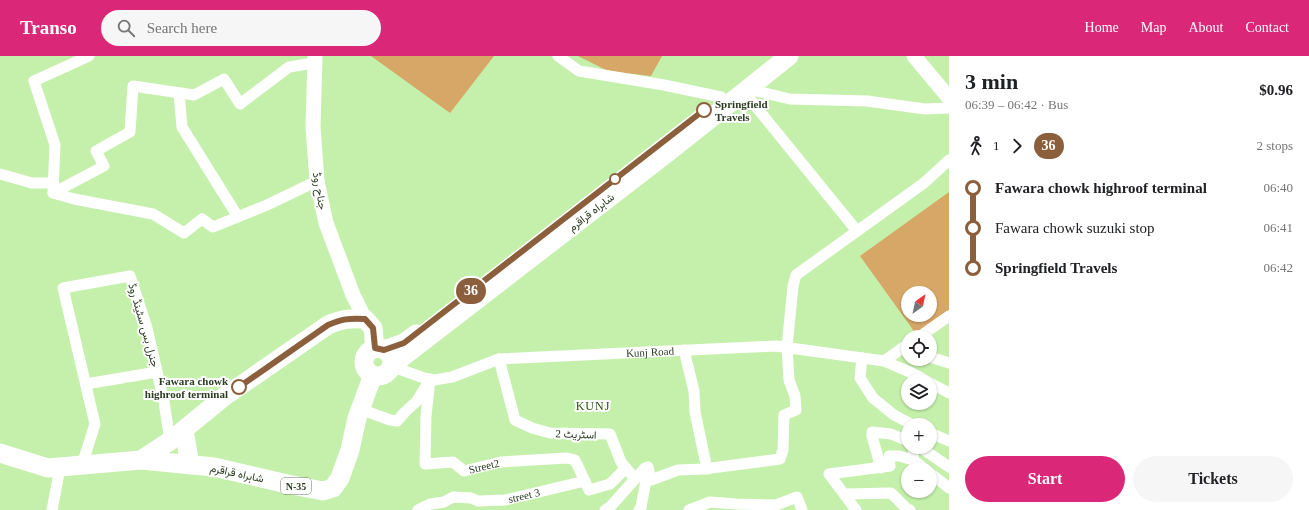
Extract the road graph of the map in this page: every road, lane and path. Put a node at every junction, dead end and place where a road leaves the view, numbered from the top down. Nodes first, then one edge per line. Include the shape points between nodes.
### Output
1 (89, 56) edge
2 (558, 56) edge
3 (772, 56) edge
4 (789, 56) edge
5 (914, 56) edge
6 (314, 60) edge
7 (746, 91) junction
8 (179, 93) junction
9 (721, 97) junction
10 (949, 100) edge
11 (949, 160) edge
12 (0, 174) edge
13 (317, 181) junction
14 (54, 188) junction
15 (238, 217) junction
16 (857, 231) junction
17 (949, 316) edge
18 (365, 319) junction
19 (928, 330) edge
20 (787, 347) junction
21 (684, 350) junction
22 (901, 350) edge
23 (383, 355) junction
24 (862, 358) junction
25 (499, 359) junction
26 (937, 359) edge
27 (884, 361) junction
28 (949, 363) edge
29 (157, 372) junction
30 (914, 374) edge
31 (373, 375) junction
32 (430, 379) junction
33 (86, 384) junction
34 (937, 387) edge
35 (949, 393) edge
36 (360, 409) junction
37 (901, 419) edge
38 (177, 436) junction
39 (937, 437) edge
40 (901, 438) edge
41 (949, 441) edge
42 (0, 454) edge
43 (913, 454) edge
44 (930, 454) edge
45 (141, 460) junction
46 (913, 460) junction
47 (916, 462) edge
48 (82, 465) junction
49 (190, 465) junction
50 (648, 467) junction
51 (949, 467) edge
52 (60, 468) junction
53 (626, 468) junction
54 (881, 468) junction
55 (707, 469) junction
56 (635, 479) junction
57 (937, 479) edge
58 (585, 481) junction
59 (949, 488) edge
60 (845, 494) junction
61 (52, 510) edge
62 (418, 510) edge
63 (605, 510) edge
64 (639, 510) edge
65 (689, 510) edge
66 (802, 510) edge
67 (856, 510) edge
68 (910, 510) edge

1 - 14 street via 34,81 55,145
2 - 9 street via 579,71
3 - 9 highway, شاہراہ قراقرم
4 - 7 highway, شاہراہ قراقرم
5 - 10 main road
6 - 8 street via 289,66 240,104 224,79 194,95
6 - 13 main road, جناح روڈ via 313,127
7 - 10 street via 790,98 867,101 925,109
7 - 16 street
7 - 23 highway, شاہراہ قراقرم via 634,179
8 - 14 street via 133,86 130,132 96,151 104,166
8 - 15 street via 182,127
9 - 23 highway, شاہراہ قراقرم via 404,343
11 - 16 street via 924,183
12 - 14 street
13 - 15 street
13 - 18 main road, جناح روڈ via 326,223 353,295
14 - 15 street via 74,199 153,214 184,233 202,219 213,227
16 - 20 street via 796,275
17 - 19 street
18 - 23 highway via 373,328
18 - 38 highway, شاہراہ قراقرم / N-35 via 341,319 328,325 225,396
20 - 21 street, Kunj Road
20 - 24 street, Kunj Road
20 - 55 street via 789,380 795,396 796,410 784,415 783,450 780,460
21 - 25 street, Kunj Road
21 - 55 street via 694,391 695,412
22 - 27 street
23 - 31 highway, شاہراہ قراقرم via 389,370 382,376
23 - 31 highway, شاہراہ قراقرم via 367,353 364,361 366,370
23 - 32 street, Kunj Road
24 - 27 street, Kunj Road
24 - 37 street via 860,378 873,398
25 - 32 street, Kunj Road via 452,377
25 - 53 street, اسٹریٹ 2 via 515,420 550,433 610,434
26 - 28 street
27 - 30 street, Kunj Road
29 - 33 street, جنرل بس سٹینڈ روڈ
29 - 33 street, جنرل بس سٹینڈ روڈ via 147,328 130,276 63,288
29 - 38 street, جنرل بس سٹینڈ روڈ via 164,402
31 - 36 highway, شاہراہ قراقرم / N-35
32 - 36 street via 417,401 397,422
32 - 58 street, Street2 via 425,464 453,462 464,471 501,462 567,458 575,460
33 - 48 street, جنرل بس سٹینڈ روڈ via 95,424
34 - 35 street
36 - 49 highway, شاہراہ قراقرم / N-35 via 350,450 340,478 333,488 323,491
38 - 45 highway, شاہراہ قراقرم / N-35
38 - 49 highway
39 - 41 street
40 - 54 street via 872,432
42 - 52 highway, شاہراہ قراقرم / N-35 via 48,468
43 - 46 street
44 - 51 street
45 - 48 highway, شاہراہ قراقرم / N-35
45 - 49 highway, شاہراہ قراقرم / N-35
46 - 47 street
46 - 54 street via 889,456 890,466
48 - 52 highway, شاہراہ قراقرم / N-35
50 - 55 street via 651,480 678,470
50 - 56 street
50 - 64 street
52 - 61 street
53 - 56 street, اسٹریٹ 2
53 - 58 street via 610,484 589,490
54 - 60 street via 830,474
56 - 63 street
57 - 59 street
58 - 62 street, street 3 via 505,500 478,501 453,497
60 - 67 street
60 - 68 street via 891,493
65 - 66 street via 710,502 776,504 797,497

